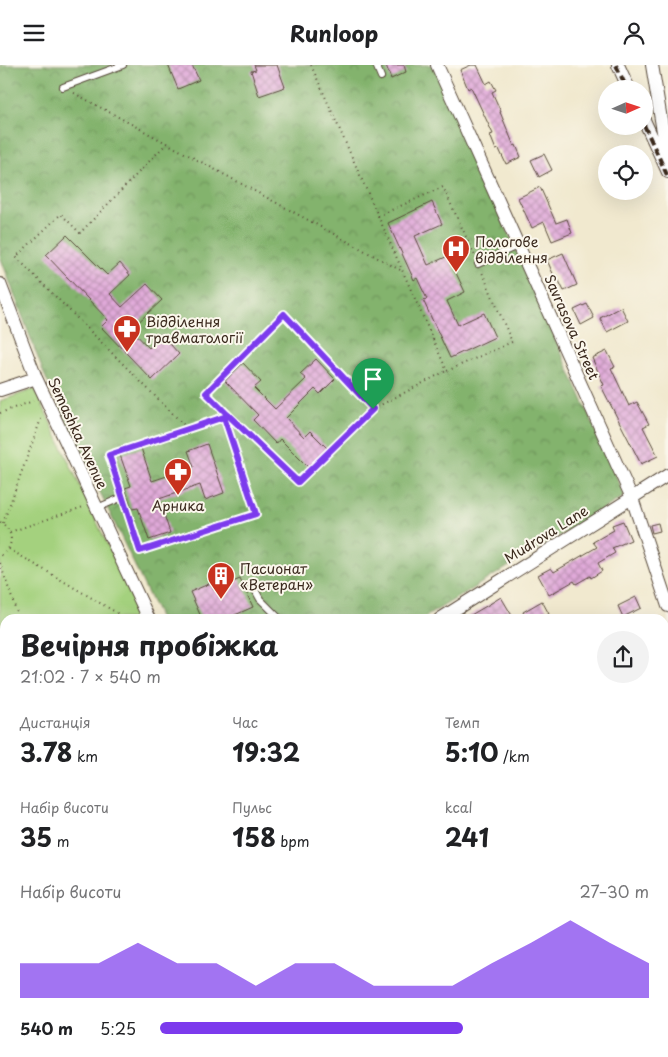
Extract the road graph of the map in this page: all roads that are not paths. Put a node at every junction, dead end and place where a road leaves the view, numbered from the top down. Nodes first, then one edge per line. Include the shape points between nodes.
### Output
1 (124, 65) edge
2 (376, 65) edge
3 (437, 65) edge
4 (618, 65) edge
5 (652, 65) edge
6 (381, 77) dead end
7 (625, 80) edge
8 (63, 87) road end
9 (651, 135) edge
10 (668, 162) edge
11 (668, 172) edge
12 (519, 245) junction
13 (478, 264) road end
14 (0, 284) edge
15 (36, 378) junction
16 (0, 391) edge
17 (668, 475) edge
18 (122, 497) road end
19 (632, 498) junction
20 (97, 508) junction
21 (254, 588) dead end
22 (668, 606) edge
23 (147, 614) edge
24 (275, 614) edge
25 (450, 614) edge

1 - 8 lane
2 - 6 lane
3 - 12 street, Savrasova Street
4 - 7 street
5 - 10 street
9 - 11 street
12 - 13 lane
12 - 19 street, Savrasova Street
14 - 15 street, Semashka Avenue
15 - 16 street
15 - 20 street, Semashka Avenue
17 - 19 street, Mudrova Lane
18 - 20 lane
19 - 22 street, Savrasova Street
19 - 25 street, Mudrova Lane
20 - 23 street, Semashka Avenue
21 - 24 lane

